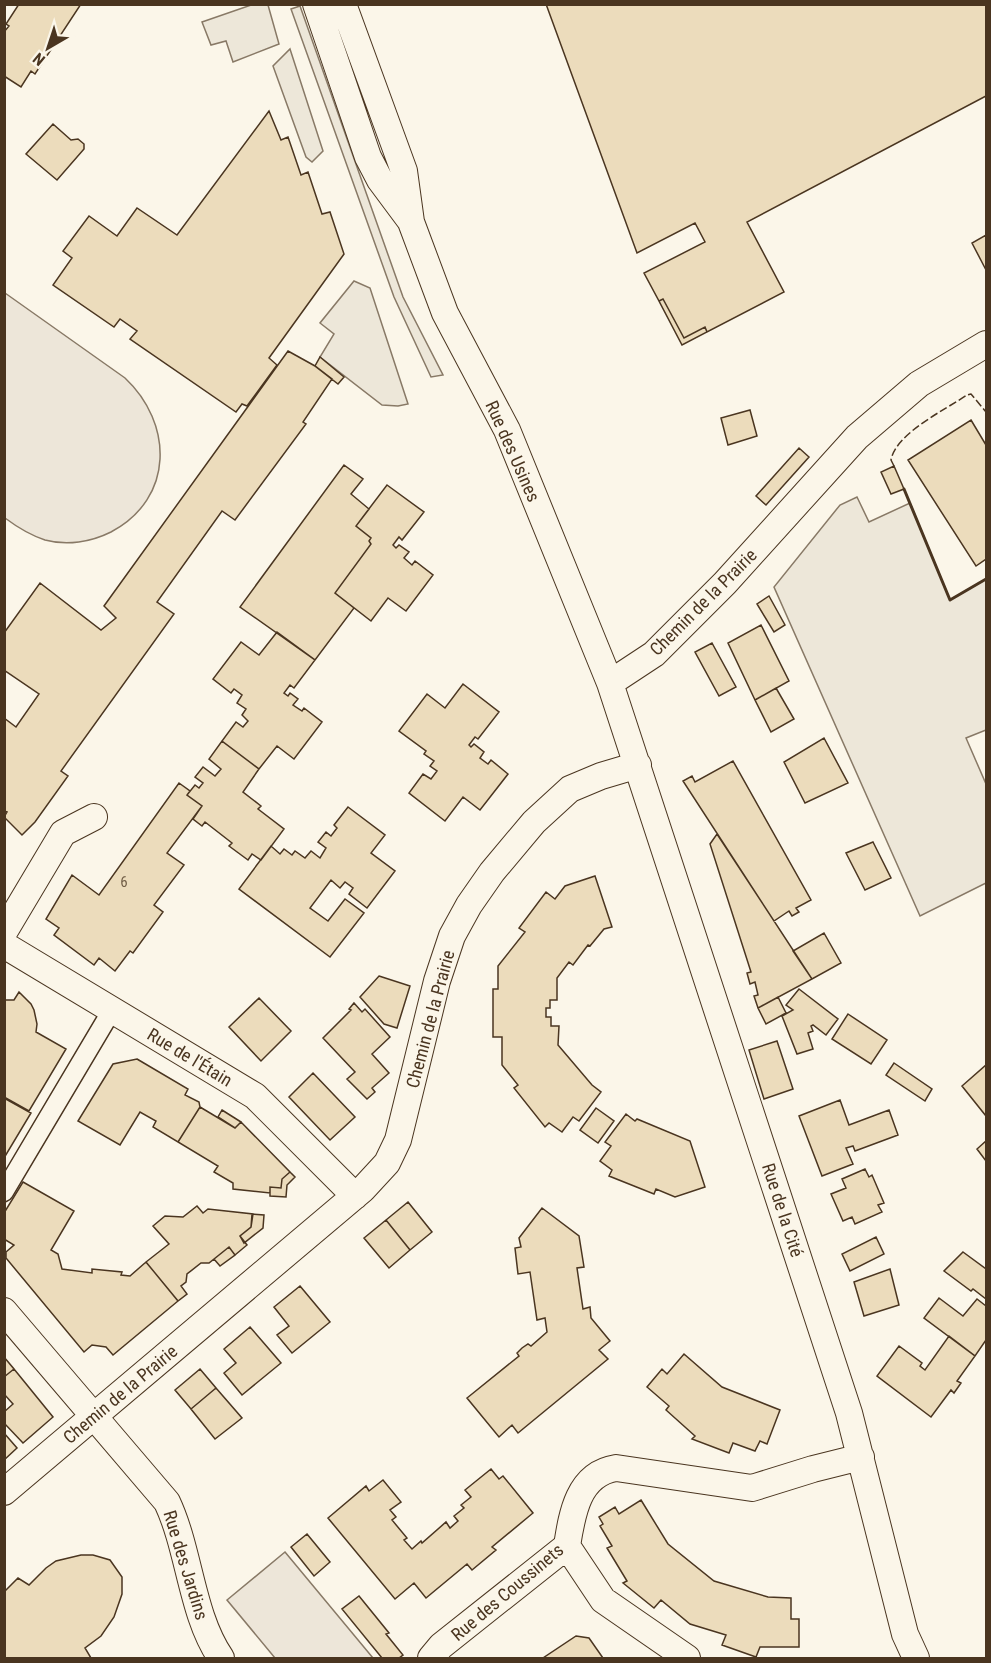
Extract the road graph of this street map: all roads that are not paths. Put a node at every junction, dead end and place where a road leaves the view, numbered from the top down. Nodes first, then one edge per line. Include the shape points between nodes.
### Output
1 (316, 4) edge
2 (343, 4) edge
3 (411, 222) junction
4 (987, 344) edge
5 (610, 683) junction
6 (638, 765) junction
7 (94, 817) dead end
8 (4, 932) edge
9 (4, 945) edge
10 (112, 1010) junction
11 (4, 1192) edge
12 (355, 1196) junction
13 (4, 1311) edge
14 (94, 1416) junction
15 (861, 1457) junction
16 (4, 1492) edge
17 (567, 1546) junction
18 (221, 1659) edge
19 (431, 1659) edge
20 (687, 1659) edge
21 (916, 1659) edge

1 - 3 street, Rue des Usines via 368,157
2 - 3 street, Rue des Usines via 404,171
3 - 5 street, Rue des Usines via 446,313 507,430
4 - 5 street, Chemin de la Prairie via 919,384 857,437 725,583 654,654
5 - 6 street
6 - 12 street, Chemin de la Prairie via 570,789 528,830 469,905 452,936 437,981 398,1140 387,1163
6 - 15 street, Rue de la Cité
7 - 8 street via 63,833
9 - 10 street, Rue de l'Étain
10 - 11 street
10 - 12 street, Rue de l'Étain via 255,1096
12 - 14 street, Chemin de la Prairie
13 - 14 street, Rue des Jardins
14 - 16 street, Chemin de la Prairie
14 - 18 street, Rue des Jardins via 167,1502 177,1524 206,1633
15 - 17 street, Rue des Coussinets via 752,1488 616,1467 607,1469 584,1488 576,1501
15 - 21 street, Rue de la Cité via 905,1634
17 - 19 street, Rue des Coussinets via 441,1646
17 - 20 street via 603,1600

